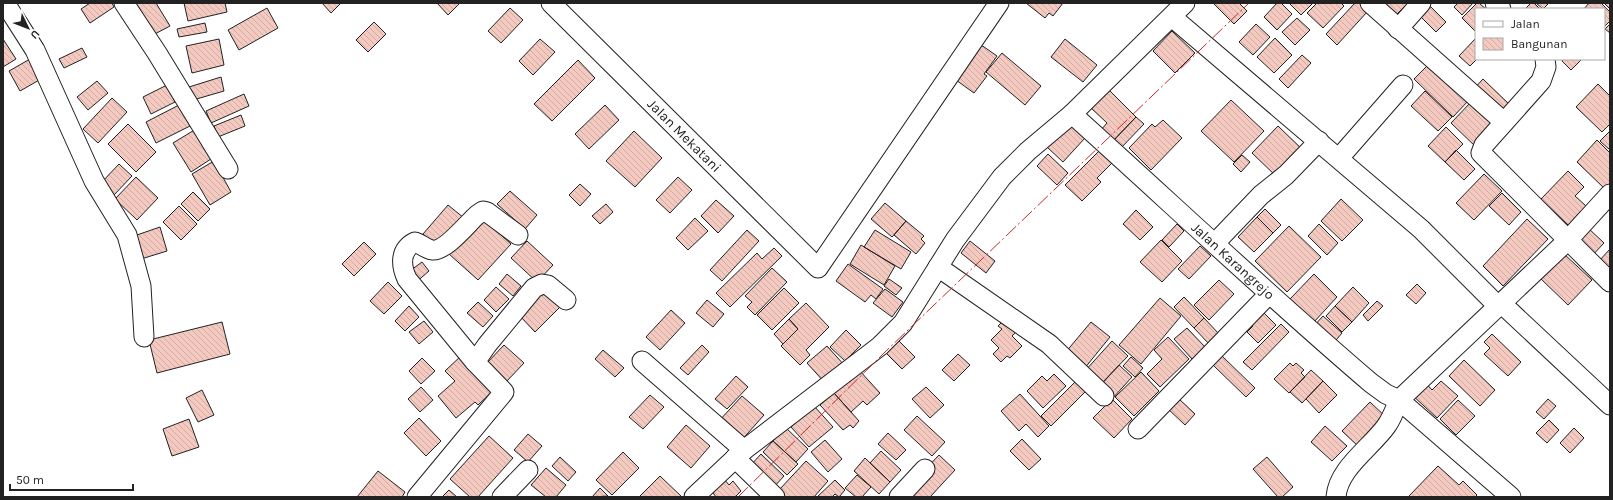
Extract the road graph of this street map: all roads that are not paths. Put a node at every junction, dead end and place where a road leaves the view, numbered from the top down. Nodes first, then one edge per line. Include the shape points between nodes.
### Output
1 (5, 3) edge
2 (124, 3) edge
3 (551, 3) edge
4 (999, 3) edge
5 (1184, 3) edge
6 (1370, 3) edge
7 (1421, 3) edge
8 (1172, 17) junction
9 (1398, 29) junction
10 (1545, 60) edge
11 (1403, 85) dead end
12 (1072, 114) junction
13 (1504, 122) junction
14 (1319, 141) junction
15 (1339, 158) junction
16 (228, 169) dead end
17 (1610, 194) edge
18 (518, 235) dead end
19 (1567, 241) junction
20 (1215, 243) junction
21 (938, 267) junction
22 (1610, 282) edge
23 (1269, 294) junction
24 (566, 300) dead end
25 (1499, 304) junction
26 (144, 338) dead end
27 (642, 361) dead end
28 (475, 362) junction
29 (1104, 396) dead end
30 (1399, 400) junction
31 (1610, 405) edge
32 (1138, 429) dead end
33 (740, 454) junction
34 (925, 469) dead end
35 (528, 470) dead end
36 (416, 497) edge
37 (502, 497) edge
38 (694, 497) edge
39 (775, 497) edge
40 (899, 497) edge
41 (1336, 497) edge
42 (1511, 497) edge

1 - 26 street via 35,50 94,181 127,235 141,286
2 - 16 street
3 - 4 street, Jalan Mekatani via 818,268
5 - 8 street
6 - 9 street
7 - 9 street
8 - 12 street
8 - 14 street
9 - 13 street
10 - 13 street via 1546,67 1541,81
11 - 15 street
12 - 20 street, Jalan Karangrejo
12 - 21 street via 1002,177 973,213
13 - 19 street via 1484,145 1481,155
14 - 15 street
14 - 20 street via 1286,175 1261,195
15 - 25 street via 1421,229
17 - 19 street
18 - 28 street via 483,211 447,244 438,249 429,249 414,242 406,249 402,258 402,268 407,279
19 - 22 street
19 - 25 street
20 - 23 street, Jalan Karangrejo
21 - 29 street via 1049,344
21 - 33 street via 903,323 880,346
23 - 30 street, Jalan Karangrejo via 1372,383
23 - 32 street
24 - 28 street via 548,285 542,284 534,288
25 - 30 street
25 - 31 street
27 - 33 street
28 - 36 street via 504,392
30 - 41 street via 1388,424 1349,468 1336,491
30 - 42 street, Jalan Karangrejo
33 - 38 street
33 - 39 street
34 - 40 street
35 - 37 street

